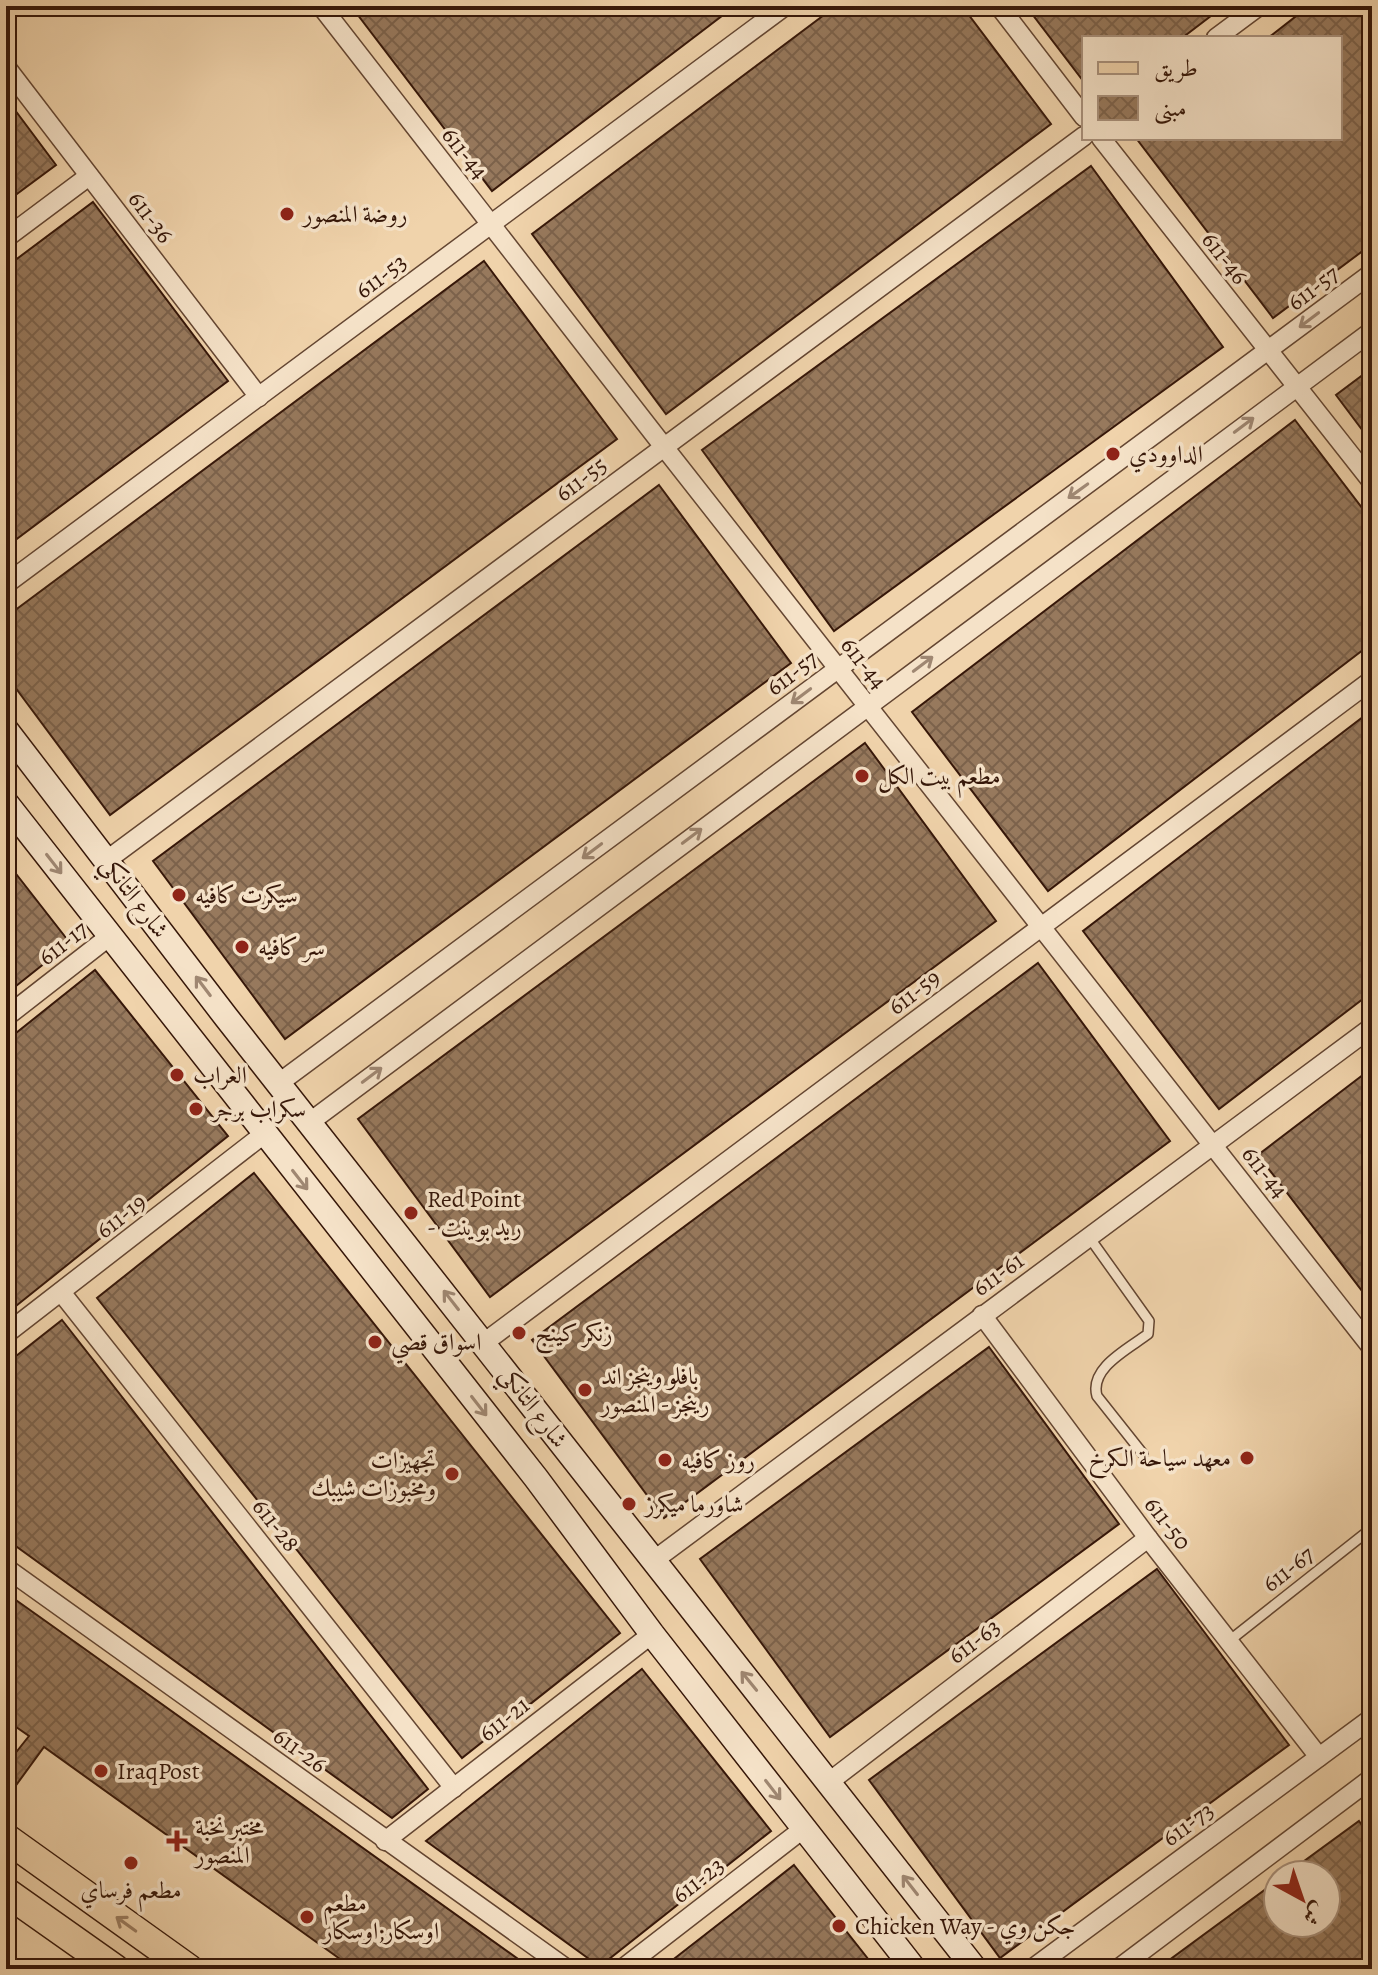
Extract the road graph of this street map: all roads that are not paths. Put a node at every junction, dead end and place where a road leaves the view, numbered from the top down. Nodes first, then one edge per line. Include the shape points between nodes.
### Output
1 (321, 6) edge
2 (785, 6) edge
3 (999, 6) edge
4 (1259, 6) edge
5 (1219, 36) edge
6 (6, 67) edge
7 (1082, 114) edge
8 (1082, 137) edge
9 (1103, 140) edge
10 (89, 176) junction
11 (491, 225) junction
12 (6, 238) edge
13 (1372, 273) edge
14 (1372, 331) edge
15 (1268, 351) junction
16 (1296, 387) junction
17 (259, 397) junction
18 (664, 447) junction
19 (1372, 482) edge
20 (6, 584) edge
21 (838, 669) junction
22 (1372, 680) edge
23 (867, 705) junction
24 (6, 730) edge
25 (6, 803) edge
26 (107, 860) junction
27 (1042, 928) junction
28 (110, 936) junction
29 (6, 1017) edge
30 (226, 1017) junction
31 (1372, 1027) edge
32 (193, 1044) junction
33 (279, 1083) junction
34 (310, 1122) junction
35 (264, 1134) junction
36 (1214, 1146) junction
37 (1089, 1237) junction
38 (61, 1292) junction
39 (982, 1315) junction
40 (6, 1334) edge
41 (485, 1342) junction
42 (1372, 1348) edge
43 (569, 1453) junction
44 (1143, 1454) dead end
45 (536, 1478) junction
46 (1372, 1528) edge
47 (1148, 1538) junction
48 (653, 1561) junction
49 (6, 1568) edge
50 (652, 1634) junction
51 (1229, 1641) junction
52 (1372, 1718) edge
53 (1319, 1757) junction
54 (829, 1782) junction
55 (1370, 1783) edge
56 (454, 1788) junction
57 (803, 1829) junction
58 (6, 1838) edge
59 (385, 1841) junction
60 (6, 1892) edge
61 (115, 1969) edge
62 (189, 1969) edge
63 (567, 1969) edge
64 (622, 1969) edge
65 (914, 1969) edge
66 (975, 1969) edge
67 (1032, 1969) edge
68 (1118, 1969) edge

1 - 11 street, 611-44
2 - 11 street, 611-53
3 - 7 street
4 - 5 street
6 - 10 street, 611-36
8 - 18 street, 611-55
9 - 15 street, 611-46
10 - 12 street
10 - 17 street, 611-36
11 - 17 street, 611-53
11 - 18 street, 611-44
13 -> 15 street, 611-57
14 - 16 street
15 - 16 street, 611-46
15 -> 21 street, 611-57
16 - 19 street, 611-46
23 -> 16 street
17 - 20 street, 611-53
18 - 21 street, 611-44
18 - 26 street, 611-55
21 - 23 street, 611-44
21 -> 33 street, 611-57
22 - 27 street, 611-59
23 - 27 street, 611-44
34 -> 23 street
24 - 26 street, شارع التانكي
25 -> 28 street, شارع التانكي
30 -> 26 street, شارع التانكي
27 - 36 street, 611-44
27 - 41 street, 611-59
28 - 29 street, 611-17
28 - 32 street, شارع التانكي
30 - 32 street
30 - 33 street, شارع التانكي
31 - 36 street, 611-61
32 - 35 street, شارع التانكي
33 - 34 street, شارع التانكي
41 -> 34 street, شارع التانكي
35 - 38 street, 611-19
35 -> 45 street, شارع التانكي
36 - 37 street, 611-61
36 - 42 street, 611-44
37 - 39 street, 611-61
37 - 44 lane via 1149,1321 1148,1334 1109,1363 1094,1385
38 - 40 street, 611-19
38 - 56 street, 611-28
39 - 47 street, 611-50
39 - 48 street, 611-61
41 - 43 street, شارع التانكي
43 - 45 street
43 - 48 street, شارع التانكي
45 - 50 street, شارع التانكي
46 - 51 lane, 611-67
47 - 51 street, 611-50
47 - 54 street, 611-63
54 -> 48 street, شارع التانكي
49 - 59 street, 611-26
50 - 56 street, 611-21
50 -> 57 street, شارع التانكي
51 - 53 street, 611-50
52 - 53 street, 611-73
53 - 67 street, 611-73
66 -> 54 street, شارع التانكي
55 - 68 street
56 - 59 street, 611-21
57 - 64 street, 611-23
57 - 65 street, شارع التانكي
62 -> 58 main road
59 - 63 street, 611-26
60 - 61 main road

